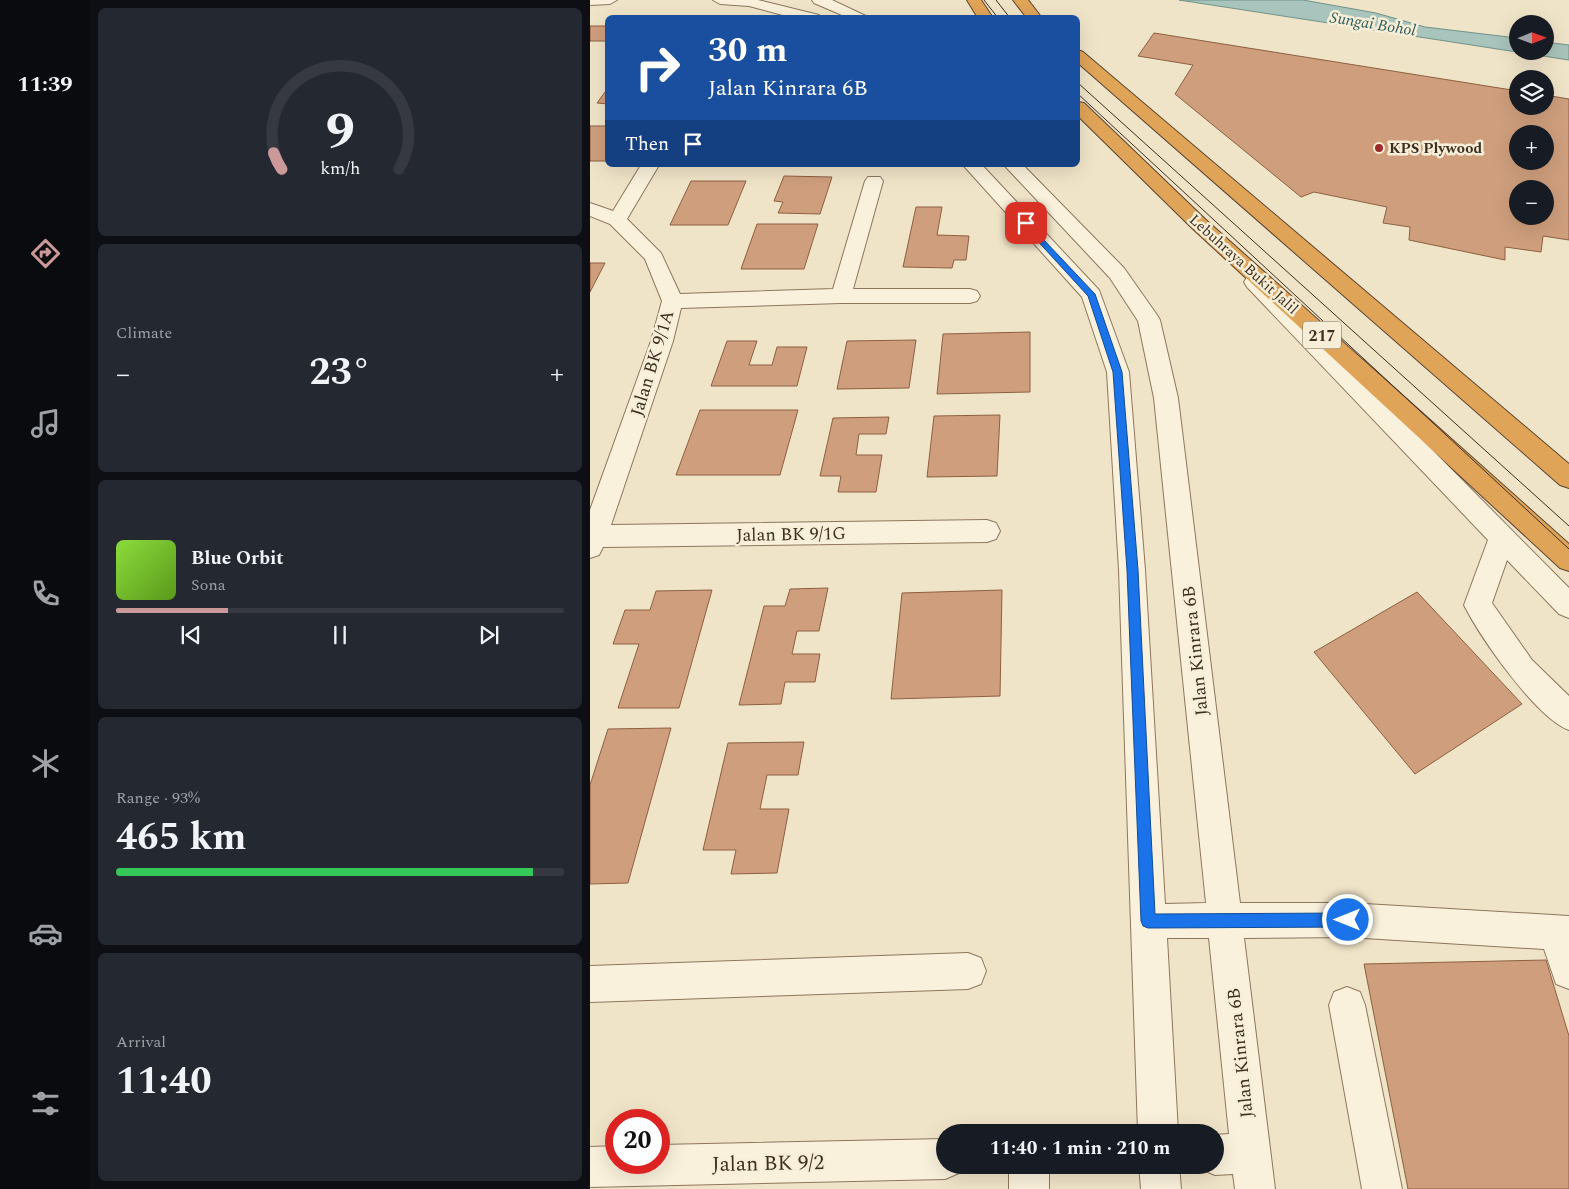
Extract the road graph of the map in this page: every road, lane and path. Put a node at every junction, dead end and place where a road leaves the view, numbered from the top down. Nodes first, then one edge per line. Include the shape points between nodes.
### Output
1 (610, 0) edge
2 (720, 0) edge
3 (819, 0) edge
4 (974, 0) edge
5 (1020, 0) edge
6 (590, 1) edge
7 (802, 15) edge
8 (856, 15) edge
9 (984, 15) edge
10 (1032, 15) edge
11 (1080, 57) edge
12 (1080, 109) edge
13 (649, 167) edge
14 (974, 167) edge
15 (1015, 167) edge
16 (874, 180) dead end
17 (592, 211) edge
18 (617, 220) junction
19 (1200, 224) junction
20 (841, 296) junction
21 (970, 296) dead end
22 (672, 300) junction
23 (1569, 478) edge
24 (987, 531) dead end
25 (1502, 538) junction
26 (592, 542) edge
27 (1569, 560) edge
28 (1569, 606) edge
29 (1569, 716) edge
30 (1148, 921) junction
31 (1225, 921) junction
32 (1563, 933) edge
33 (968, 971) dead end
34 (1569, 971) edge
35 (590, 984) edge
36 (1347, 1005) dead end
37 (1158, 1124) edge
38 (936, 1159) edge
39 (1241, 1165) edge
40 (590, 1167) edge
41 (1029, 1174) edge
42 (1160, 1174) edge
43 (1029, 1189) edge
44 (1161, 1189) edge
45 (1382, 1189) edge

1 - 6 street
2 - 7 street via 749,2
3 - 8 street
4 - 9 highway
5 - 10 highway
11 - 23 highway
12 - 19 highway, Lebuhraya Bukit Jalil / 217
13 - 18 street
14 - 30 street via 1092,296 1118,372 1132,570
15 - 31 street, Jalan Kinrara 6B via 1117,273 1149,320 1166,398
16 - 20 street
17 - 18 street, Jalan BK 9/1A
18 - 22 street, Jalan BK 9/1A via 654,257
19 - 25 street
19 - 27 highway, Lebuhraya Bukit Jalil / 217
20 - 21 street
20 - 22 street
22 - 26 street, Jalan BK 9/1A via 662,341
24 - 26 street, Jalan BK 9/1G
25 - 28 street
25 - 29 street via 1478,606 1522,669
30 - 31 street
30 - 37 street
31 - 32 street via 1348,920
31 - 39 street, Jalan Kinrara 6B
32 - 34 street
33 - 35 street
36 - 45 street
38 - 40 street, Jalan BK 9/2
41 - 43 street
42 - 44 street

